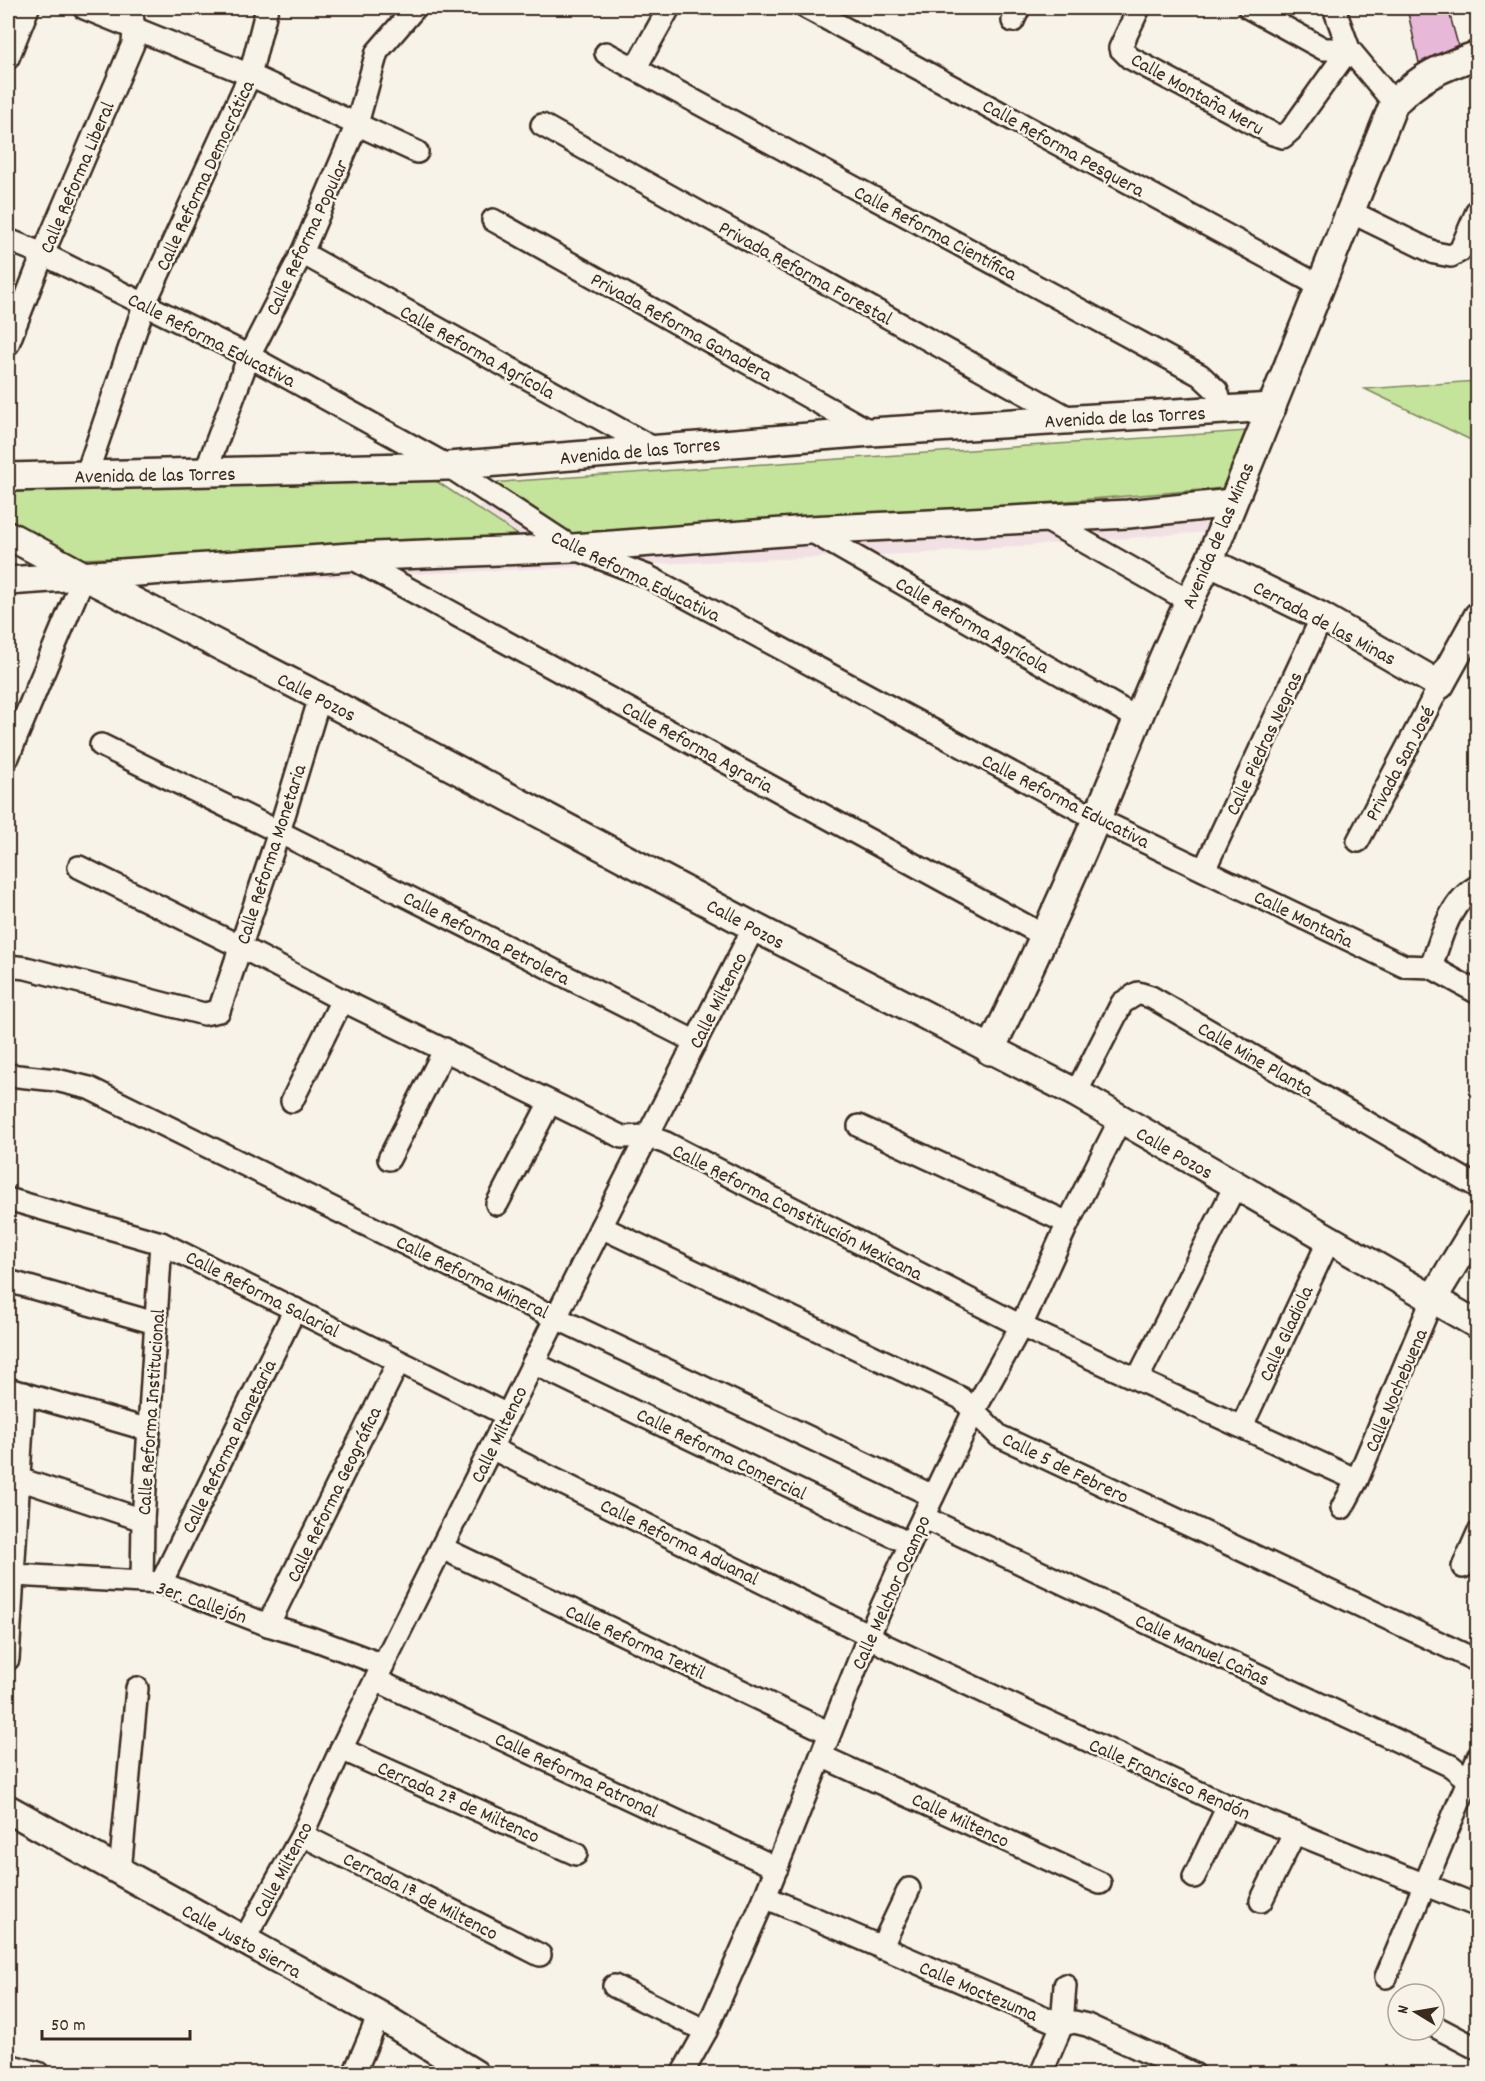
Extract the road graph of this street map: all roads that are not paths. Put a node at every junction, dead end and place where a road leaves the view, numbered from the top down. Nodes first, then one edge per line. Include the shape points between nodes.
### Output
1 (28, 8) edge
2 (84, 8) edge
3 (267, 8) edge
4 (415, 8) edge
5 (669, 8) edge
6 (807, 8) edge
7 (1139, 8) edge
8 (1249, 8) edge
9 (1334, 8) edge
10 (132, 18) edge
11 (1349, 49) junction
12 (606, 53) dead end
13 (1478, 55) edge
14 (8, 58) edge
15 (635, 69) junction
16 (250, 75) junction
17 (1394, 103) junction
18 (357, 124) junction
19 (542, 125) dead end
20 (417, 152) dead end
21 (1478, 209) edge
22 (1351, 212) junction
23 (493, 220) dead end
24 (8, 240) edge
25 (302, 253) junction
26 (43, 254) junction
27 (1320, 286) junction
28 (145, 303) junction
29 (8, 344) edge
30 (249, 356) junction
31 (1272, 407) junction
32 (1223, 410) junction
33 (1071, 419) junction
34 (871, 432) junction
35 (655, 449) junction
36 (447, 466) junction
37 (205, 473) junction
38 (86, 476) junction
39 (8, 477) edge
40 (1232, 503) junction
41 (1041, 517) junction
42 (809, 530) junction
43 (8, 535) edge
44 (573, 548) junction
45 (350, 556) junction
46 (1209, 562) junction
47 (84, 576) junction
48 (8, 581) edge
49 (1189, 601) junction
50 (1478, 616) edge
51 (1322, 617) junction
52 (1440, 685) junction
53 (320, 697) junction
54 (1137, 718) junction
55 (101, 745) dead end
56 (8, 757) edge
57 (1097, 819) junction
58 (279, 832) junction
59 (1358, 841) dead end
60 (79, 867) dead end
61 (1204, 870) junction
62 (1478, 886) edge
63 (754, 927) junction
64 (1045, 936) junction
65 (241, 947) junction
66 (8, 966) edge
67 (1431, 967) junction
68 (1478, 993) edge
69 (342, 1000) junction
70 (696, 1042) junction
71 (445, 1049) junction
72 (990, 1051) junction
73 (8, 1074) edge
74 (1076, 1093) junction
75 (292, 1101) dead end
76 (550, 1102) junction
77 (1120, 1120) junction
78 (859, 1126) dead end
79 (648, 1136) junction
80 (388, 1159) dead end
81 (1235, 1186) junction
82 (1478, 1187) edge
83 (8, 1199) edge
84 (496, 1204) dead end
85 (1068, 1223) junction
86 (1478, 1224) edge
87 (601, 1227) junction
88 (1329, 1240) junction
89 (161, 1243) junction
90 (8, 1281) edge
91 (1432, 1300) junction
92 (294, 1309) junction
93 (557, 1316) junction
94 (155, 1323) junction
95 (1478, 1325) edge
96 (1021, 1326) junction
97 (398, 1363) junction
98 (534, 1363) junction
99 (1138, 1378) junction
100 (16, 1391) edge
101 (974, 1411) junction
102 (507, 1415) junction
103 (1242, 1426) junction
104 (148, 1430) junction
105 (491, 1448) junction
106 (19, 1479) junction
107 (1357, 1480) junction
108 (933, 1496) junction
109 (1342, 1508) dead end
110 (923, 1517) junction
111 (142, 1520) junction
112 (1478, 1533) edge
113 (910, 1544) junction
114 (442, 1548) junction
115 (1463, 1567) dead end
116 (14, 1575) junction
117 (152, 1583) junction
118 (268, 1625) junction
119 (869, 1635) junction
120 (8, 1659) edge
121 (1478, 1661) edge
122 (380, 1672) junction
123 (137, 1688) dead end
124 (830, 1733) junction
125 (341, 1749) junction
126 (821, 1756) junction
127 (1478, 1757) edge
128 (1472, 1784) edge
129 (1228, 1806) junction
130 (8, 1809) edge
131 (1295, 1832) junction
132 (302, 1836) junction
133 (576, 1854) dead end
134 (777, 1868) junction
135 (120, 1872) junction
136 (1194, 1877) dead end
137 (1100, 1883) dead end
138 (1424, 1884) junction
139 (909, 1888) dead end
140 (765, 1897) junction
141 (1261, 1901) dead end
142 (1478, 1906) edge
143 (244, 1940) junction
144 (881, 1948) junction
145 (540, 1955) dead end
146 (1386, 1977) dead end
147 (1065, 1985) dead end
148 (614, 1986) dead end
149 (379, 2015) junction
150 (1062, 2025) junction
151 (706, 2031) junction
152 (1446, 2032) edge
153 (1478, 2049) edge
154 (8, 2065) edge
155 (38, 2073) edge
156 (354, 2073) edge
157 (475, 2073) edge
158 (681, 2073) edge
159 (1041, 2073) edge
160 (1194, 2073) edge

1 - 14 street
2 - 10 street
3 - 16 street, Calle Reforma Democrática
4 - 18 street, Calle Reforma Popular via 377,52
5 - 15 street
6 - 27 street, Calle Reforma Pesquera
7 - 11 street, Calle Montaña Meru via 1120,48 1130,58 1283,137
8 - 11 street via 1324,49
9 - 11 street
10 - 16 street
10 - 26 street, Calle Reforma Liberal via 133,44
11 - 17 street
12 - 15 street, Calle Reforma Científica
13 - 17 street, Avenida de las Minas via 1445,66 1413,84
15 - 32 street, Calle Reforma Científica via 1200,375 1217,391
16 - 18 street
16 - 28 street, Calle Reforma Democrática
17 - 22 street, Avenida de las Minas
18 - 20 street
18 - 25 street, Calle Reforma Popular
19 - 33 street, Privada Reforma Forestal
21 - 22 street via 1460,251 1451,256 1435,253
22 - 27 street, Avenida de las Minas
23 - 34 street, Privada Reforma Ganadera
24 - 26 street, Calle Reforma Educativa
25 - 30 street, Calle Reforma Popular
25 - 35 street, Calle Reforma Agrícola
26 - 28 street, Calle Reforma Educativa
26 - 29 street, Calle Reforma Liberal
27 - 31 street, Avenida de las Minas
28 - 30 street, Calle Reforma Educativa
28 - 38 street, Calle Reforma Democrática
30 - 36 street, Calle Reforma Educativa
30 - 37 street, Calle Reforma Popular
31 - 32 street, Avenida de las Torres
31 - 40 street, Avenida de las Minas
32 - 33 street, Avenida de las Torres
33 - 34 street, Avenida de las Torres
34 - 35 street, Avenida de las Torres
35 - 36 street, Avenida de las Torres
36 - 37 street, Avenida de las Torres
36 - 44 street, Calle Reforma Educativa
37 - 38 street, Avenida de las Torres
38 - 39 street, Avenida de las Torres
40 - 41 street via 1128,514
40 - 46 street, Avenida de las Minas
41 - 42 street
41 - 49 street
42 - 44 street
42 - 54 street, Calle Reforma Agrícola
43 - 47 street, Calle Pozos
44 - 45 street
44 - 57 street, Calle Reforma Educativa via 647,576
45 - 47 street
45 - 64 street, Calle Reforma Agraria
46 - 49 street, Avenida de las Minas
46 - 51 street, Cerrada de las Minas
47 - 48 street
47 - 53 street, Calle Pozos
47 - 56 street
49 - 54 street, Avenida de las Minas
50 - 52 street
51 - 52 street, Cerrada de las Minas
51 - 61 street, Calle Piedras Negras
52 - 59 street, Privada San José
53 - 58 street, Calle Reforma Monetaria
53 - 63 street, Calle Pozos
54 - 57 street, Avenida de las Minas
55 - 58 street, Calle Reforma Petrolera
57 - 61 street, Calle Reforma Educativa
57 - 64 street, Avenida de las Minas
58 - 65 street, Calle Reforma Monetaria
58 - 70 street, Calle Reforma Petrolera
60 - 65 street, Calle Reforma Constitución Mexicana
61 - 67 street, Calle Montaña via 1404,966
62 - 67 street via 1468,891 1448,919
63 - 70 street, Calle Miltenco
63 - 72 street, Calle Pozos
64 - 72 street, Avenida de las Minas
65 - 66 street, Calle Reforma Monetaria via 219,1011 204,1014
65 - 69 street, Calle Reforma Constitución Mexicana
67 - 68 street
69 - 71 street, Calle Reforma Constitución Mexicana
69 - 75 street
70 - 79 street, Calle Miltenco
71 - 76 street, Calle Reforma Constitución Mexicana
71 - 80 street
72 - 74 street, Calle Pozos
73 - 93 street, Calle Reforma Mineral via 88,1089
74 - 77 street, Calle Pozos
74 - 82 street, Calle Mine Planta via 1122,1003 1138,993
76 - 79 street, Calle Reforma Constitución Mexicana via 622,1137
76 - 84 street
77 - 81 street, Calle Pozos
77 - 85 street, Calle Melchor Ocampo
78 - 85 street
79 - 87 street, Calle Miltenco
79 - 96 street, Calle Reforma Constitución Mexicana
81 - 88 street, Calle Pozos
81 - 99 street
83 - 89 street, Calle Reforma Salarial
85 - 96 street, Calle Melchor Ocampo
86 - 91 street
87 - 93 street, Calle Miltenco
87 - 101 street, Calle 5 de Febrero via 961,1398
88 - 91 street, Calle Pozos
88 - 103 street, Calle Gladiola
89 - 92 street, Calle Reforma Salarial
89 - 94 street, Calle Reforma Institucional
90 - 94 street
91 - 95 street, Calle Pozos
91 - 107 street, Calle Nochebuena
92 - 97 street, Calle Reforma Salarial
92 - 117 street, Calle Reforma Planetaria
93 - 98 street, Calle Miltenco
93 - 108 street, Calle Reforma Mineral
94 - 104 street, Calle Reforma Institucional
96 - 99 street, Calle Reforma Constitución Mexicana
96 - 101 street, Calle Melchor Ocampo
97 - 102 street, Calle Reforma Salarial
97 - 118 street, Calle Reforma Geográfica
98 - 102 street, Calle Miltenco
98 - 113 street, Calle Reforma Comercial
99 - 103 street, Calle Reforma Constitución Mexicana
100 - 104 street
100 - 106 street
101 - 108 street, Calle Melchor Ocampo
101 - 121 street, Calle 5 de Febrero via 999,1436
102 - 105 street, Calle Miltenco
103 - 107 street, Calle Reforma Constitución Mexicana
104 - 111 street, Calle Reforma Institucional
105 - 114 street, Calle Miltenco
105 - 119 street, Calle Reforma Aduanal
106 - 111 street
106 - 116 street
107 - 109 street, Calle Nochebuena
108 - 110 street, Calle Melchor Ocampo
110 - 113 street, Calle Melchor Ocampo
110 - 128 street, Calle Manuel Cañas via 1451,1766
111 - 117 street, Calle Reforma Institucional
112 - 115 street
113 - 119 street, Calle Melchor Ocampo
114 - 122 street, Calle Miltenco
114 - 124 street, Calle Reforma Textil
116 - 117 street, 3er. Callejón
116 - 120 street
117 - 118 street, 3er. Callejón
118 - 122 street, 3er. Callejón via 311,1638
119 - 124 street, Calle Melchor Ocampo
119 - 129 street, Calle Francisco Rendón
122 - 125 street, Calle Miltenco
122 - 134 street, Calle Reforma Patronal
123 - 135 street
124 - 126 street, Calle Melchor Ocampo
125 - 132 street, Calle Miltenco
125 - 133 street, Cerrada 2ª de Miltenco
126 - 134 street, Calle Melchor Ocampo
126 - 137 street, Calle Miltenco
127 - 128 street
128 - 138 street
129 - 131 street, Calle Francisco Rendón
129 - 136 street
130 - 135 street, Calle Justo Sierra
131 - 138 street, Calle Francisco Rendón
131 - 141 street
132 - 143 street, Calle Miltenco
132 - 145 street, Cerrada 1ª de Miltenco
134 - 140 street, Calle Melchor Ocampo
135 - 143 street, Calle Justo Sierra
138 - 142 street, Calle Francisco Rendón
138 - 146 street
139 - 144 street
140 - 144 street, Calle Moctezuma
140 - 151 street, Calle Melchor Ocampo
143 - 149 street, Calle Justo Sierra
144 - 150 street, Calle Moctezuma
147 - 150 street
148 - 151 street
149 - 156 street
149 - 157 street, Calle Justo Sierra
150 - 159 street
150 - 160 street, Calle Moctezuma via 1087,2025
151 - 158 street, Calle Melchor Ocampo
152 - 153 street
154 - 155 street

